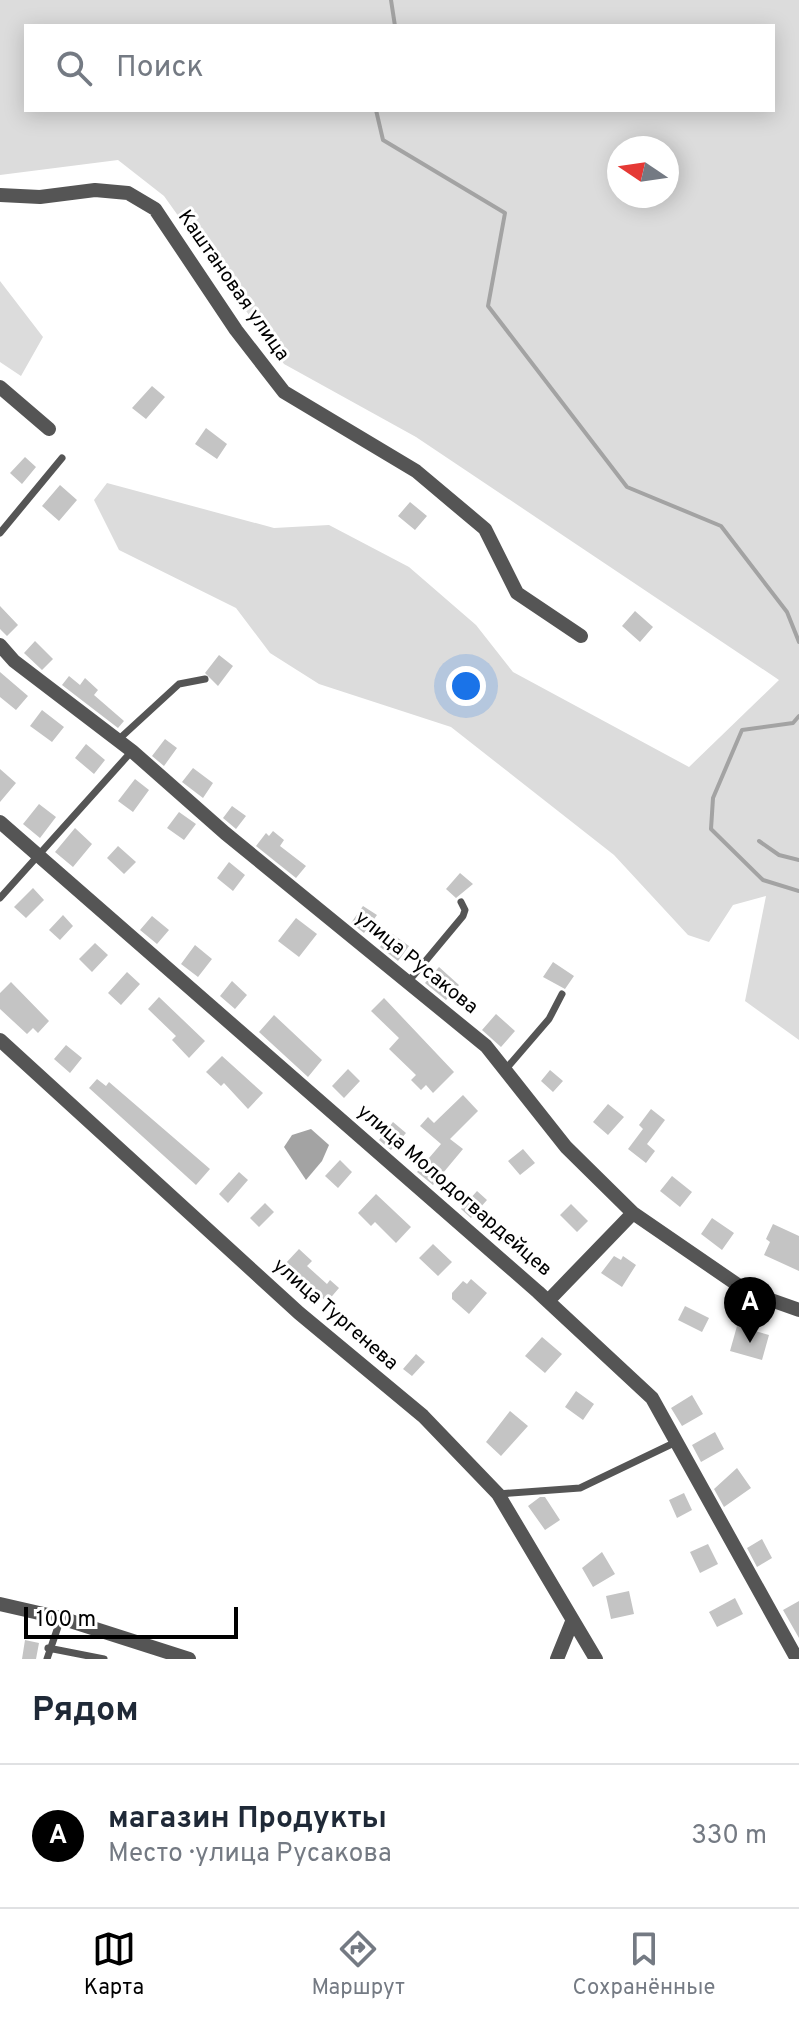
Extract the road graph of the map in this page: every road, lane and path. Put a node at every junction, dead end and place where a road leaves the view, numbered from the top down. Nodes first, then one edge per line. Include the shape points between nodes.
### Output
1 (0, 195) edge
2 (0, 387) edge
3 (49, 429) dead end
4 (62, 458) dead end
5 (0, 533) edge
6 (581, 636) dead end
7 (0, 645) edge
8 (205, 679) dead end
9 (118, 740) junction
10 (132, 751) junction
11 (0, 822) edge
12 (40, 855) junction
13 (0, 898) edge
14 (461, 902) dead end
15 (408, 982) junction
16 (562, 994) dead end
17 (0, 1040) edge
18 (505, 1070) junction
19 (633, 1213) junction
20 (548, 1301) junction
21 (799, 1310) edge
22 (676, 1442) junction
23 (498, 1494) junction
24 (0, 1604) edge
25 (61, 1618) junction
26 (572, 1622) junction
27 (48, 1648) junction
28 (183, 1658) edge
29 (47, 1659) edge
30 (104, 1659) edge
31 (557, 1659) edge
32 (596, 1659) edge
33 (797, 1659) edge

1 - 6 street, Каштановая улица via 40,197 95,190 128,193 155,209 284,392 416,471 485,529 517,593
2 - 3 street
4 - 5 lane
7 - 9 street, улица Русакова
8 - 9 lane via 179,684
9 - 10 street, улица Русакова
10 - 12 lane
10 - 15 street, улица Русакова
11 - 12 street, улица Молодогвардейцев
12 - 13 lane
12 - 20 street, улица Молодогвардейцев
14 - 15 lane via 463,916
15 - 18 street, улица Русакова via 486,1046
16 - 18 lane via 549,1019
17 - 23 street, улица Тургенева via 299,1313 423,1416
18 - 19 street, улица Русакова via 566,1147
19 - 20 street
19 - 21 street, улица Русакова via 748,1292
20 - 22 street, улица Молодогвардейцев via 652,1398
22 - 23 lane via 580,1488
22 - 33 street, улица Молодогвардейцев
23 - 26 street, улица Тургенева
24 - 25 street
25 - 27 lane
25 - 28 street
26 - 31 street
26 - 32 street, улица Тургенева
27 - 29 lane
27 - 30 lane

